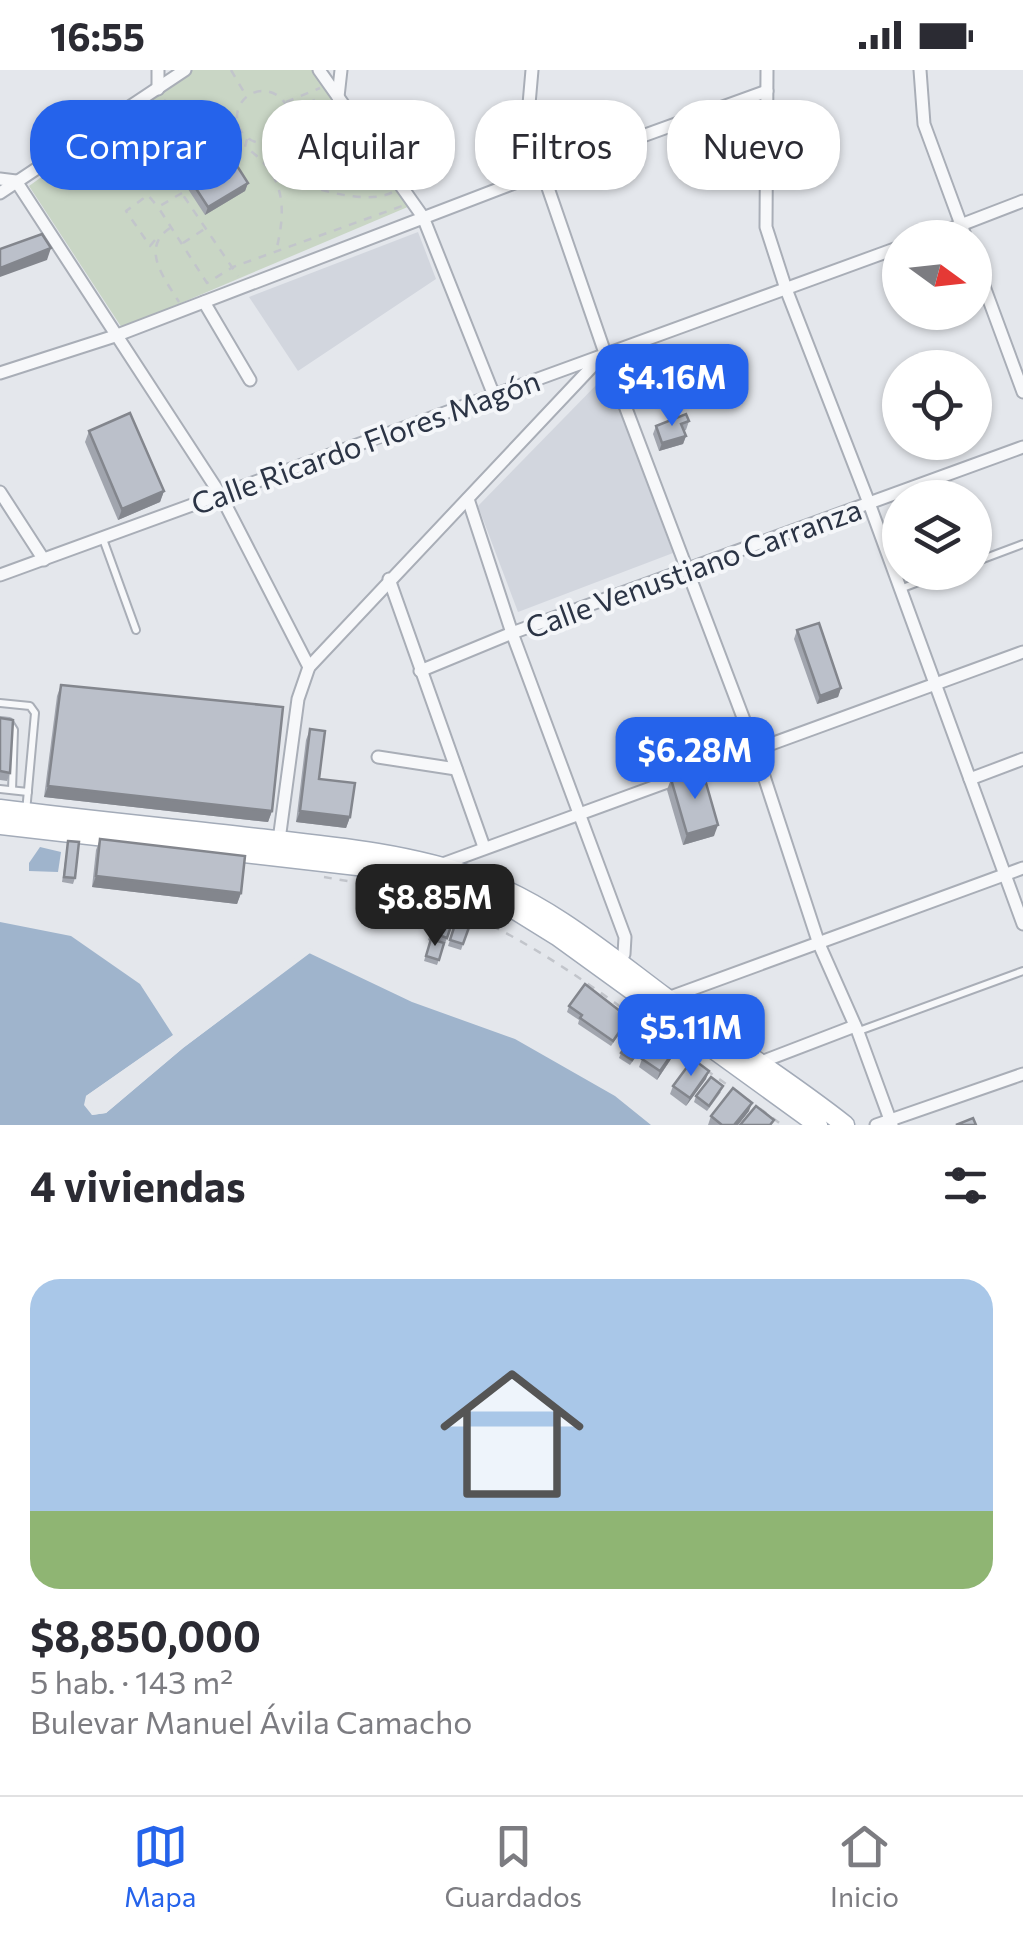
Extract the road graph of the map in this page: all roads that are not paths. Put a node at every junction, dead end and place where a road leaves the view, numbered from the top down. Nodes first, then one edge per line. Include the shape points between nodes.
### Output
1 (158, 70) edge
2 (185, 70) edge
3 (341, 70) edge
4 (532, 70) edge
5 (767, 70) edge
6 (920, 70) edge
7 (316, 75) edge
8 (158, 89) junction
9 (767, 91) junction
10 (338, 98) junction
11 (142, 100) edge
12 (529, 100) edge
13 (647, 134) edge
14 (30, 173) edge
15 (0, 179) edge
16 (16, 182) junction
17 (495, 190) edge
18 (549, 190) edge
19 (0, 193) edge
20 (1023, 201) edge
21 (423, 217) junction
22 (960, 220) edge
23 (986, 220) edge
24 (882, 253) edge
25 (786, 288) junction
26 (204, 302) junction
27 (992, 308) edge
28 (116, 336) junction
29 (605, 353) junction
30 (0, 373) edge
31 (250, 380) dead end
32 (1023, 392) edge
33 (493, 393) junction
34 (1023, 446) edge
35 (0, 492) edge
36 (220, 494) junction
37 (468, 499) junction
38 (869, 503) junction
39 (102, 538) junction
40 (882, 539) edge
41 (1023, 544) edge
42 (992, 556) edge
43 (44, 560) junction
44 (688, 570) junction
45 (0, 575) edge
46 (388, 579) junction
47 (900, 590) edge
48 (136, 630) dead end
49 (512, 633) junction
50 (1023, 652) edge
51 (309, 667) junction
52 (420, 671) junction
53 (935, 684) junction
54 (0, 703) edge
55 (0, 720) edge
56 (754, 749) junction
57 (378, 757) dead end
58 (1023, 759) edge
59 (456, 769) junction
60 (970, 779) junction
61 (0, 789) edge
62 (12, 790) junction
63 (28, 792) junction
64 (0, 809) edge
65 (26, 812) junction
66 (578, 814) junction
67 (0, 825) edge
68 (278, 840) junction
69 (484, 847) junction
70 (439, 865) junction
71 (1023, 868) edge
72 (1005, 874) junction
73 (1023, 924) edge
74 (819, 944) junction
75 (620, 962) junction
76 (1023, 971) edge
77 (659, 1001) junction
78 (856, 1029) junction
79 (752, 1066) junction
80 (1023, 1074) edge
81 (891, 1122) edge
82 (818, 1125) edge
83 (844, 1125) edge
84 (876, 1125) edge

1 - 8 street
2 - 8 street
3 - 10 street
4 - 12 street
5 - 9 street
6 - 22 street via 924,124
7 - 10 street
8 - 11 street
9 - 13 street
9 - 25 street via 766,226
10 - 21 street
14 - 16 street
15 - 16 street
16 - 19 street
16 - 28 street
17 - 21 street
18 - 29 street
20 - 23 street
21 - 26 street
21 - 33 street
24 - 25 street, Calle Ricardo Flores Magón
25 - 29 street, Calle Ricardo Flores Magón
25 - 38 street
26 - 28 street
26 - 31 street
27 - 32 street
28 - 30 street
28 - 36 street
29 - 33 street, Calle Ricardo Flores Magón
29 - 37 street
29 - 44 street
33 - 36 street, Calle Ricardo Flores Magón
34 - 38 street, Calle Venustiano Carranza
35 - 43 street
36 - 39 street, Calle Ricardo Flores Magón
36 - 51 street
37 - 46 street
37 - 49 street
38 - 40 street
38 - 44 street, Calle Venustiano Carranza
39 - 43 street, Calle Ricardo Flores Magón
39 - 48 lane
41 - 42 lane
43 - 45 street, Calle Ricardo Flores Magón
44 - 49 street, Calle Venustiano Carranza
44 - 56 street
46 - 51 street
46 - 52 street
47 - 53 street
49 - 52 street, Calle Venustiano Carranza
49 - 66 street
50 - 53 street
51 - 68 street via 298,699
52 - 59 street
53 - 56 street
53 - 60 street
54 - 63 lane via 30,706 35,713
55 - 62 lane via 14,730
56 - 66 street
56 - 74 street
57 - 59 street
58 - 60 street
59 - 69 street
60 - 72 street
61 - 62 lane
62 - 63 lane
63 - 65 lane
64 - 65 main road
65 - 68 main road
66 - 69 street
66 - 75 street via 625,937
67 - 77 main road via 392,870 459,885 507,905
68 - 70 main road
69 - 70 street
70 - 75 main road via 522,896
71 - 72 street
72 - 73 street
72 - 74 street
74 - 77 street
74 - 78 street
75 - 77 main road
76 - 78 lane
77 - 79 main road
78 - 79 street
78 - 81 street
79 - 82 main road
79 - 83 main road
80 - 81 street
81 - 84 street

